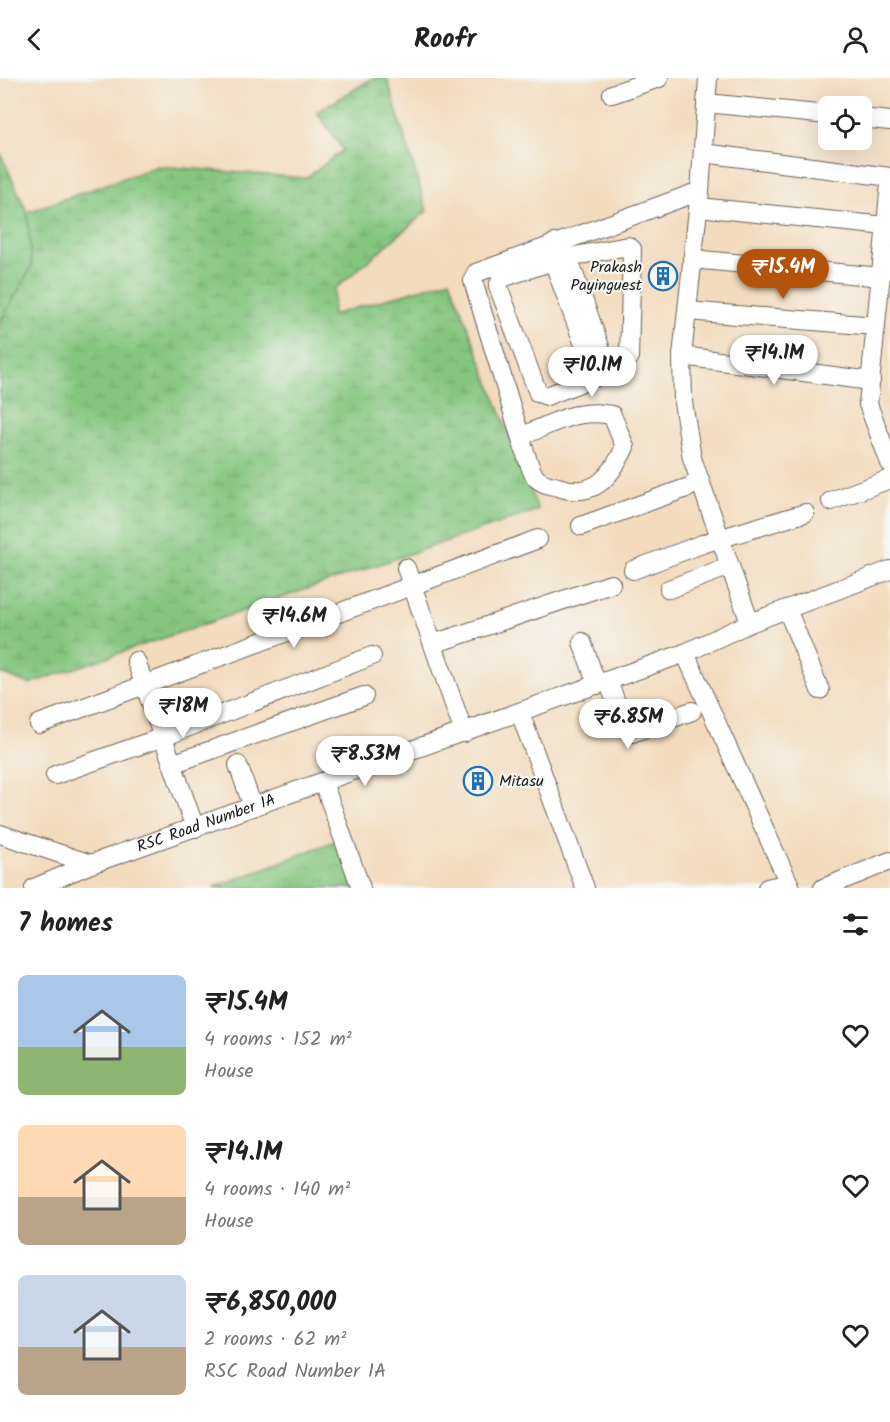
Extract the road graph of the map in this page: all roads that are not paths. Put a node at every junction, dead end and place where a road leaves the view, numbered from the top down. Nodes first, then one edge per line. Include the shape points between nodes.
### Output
1 (659, 78) edge
2 (708, 78) edge
3 (612, 94) dead end
4 (706, 103) junction
5 (818, 114) edge
6 (872, 119) edge
7 (890, 121) edge
8 (702, 153) junction
9 (890, 177) edge
10 (890, 184) edge
11 (699, 199) junction
12 (886, 226) junction
13 (558, 255) junction
14 (692, 259) junction
15 (881, 277) junction
16 (687, 311) junction
17 (876, 326) junction
18 (682, 356) junction
19 (602, 375) junction
20 (871, 381) junction
21 (522, 436) junction
22 (890, 463) edge
23 (890, 479) edge
24 (700, 480) junction
25 (831, 501) dead end
26 (806, 513) dead end
27 (581, 526) dead end
28 (538, 538) dead end
29 (720, 539) junction
30 (730, 566) junction
31 (633, 570) dead end
32 (890, 570) edge
33 (409, 576) junction
34 (611, 584) dead end
35 (669, 589) dead end
36 (787, 609) junction
37 (750, 623) junction
38 (582, 642) dead end
39 (433, 644) junction
40 (685, 653) junction
41 (372, 656) dead end
42 (136, 661) dead end
43 (603, 683) junction
44 (145, 687) junction
45 (820, 690) dead end
46 (364, 696) dead end
47 (692, 711) dead end
48 (520, 713) junction
49 (39, 724) dead end
50 (464, 733) junction
51 (163, 737) junction
52 (172, 764) junction
53 (238, 765) dead end
54 (55, 775) dead end
55 (323, 782) junction
56 (253, 807) junction
57 (195, 828) junction
58 (0, 834) edge
59 (890, 861) edge
60 (91, 864) junction
61 (790, 886) edge
62 (35, 888) edge
63 (361, 888) edge
64 (585, 888) edge
65 (767, 888) edge
66 (823, 888) edge

1 - 3 street
2 - 4 street
4 - 5 street
4 - 8 street
6 - 7 street
8 - 9 street
8 - 11 street
10 - 12 street
11 - 12 street
11 - 13 street
11 - 14 street
12 - 15 street
13 - 19 street
13 - 19 street via 628,246 632,249 629,358 623,366
13 - 19 street via 502,278 498,286 538,393 547,396
13 - 21 street via 476,273 472,280
14 - 15 street
14 - 16 street
15 - 17 street
16 - 17 street
16 - 18 street
17 - 20 street
18 - 20 street
18 - 24 street via 686,430
20 - 22 street via 868,404
21 - 21 street via 535,477 570,492 598,486 615,468 625,447 612,415 604,413 580,412
23 - 25 street
24 - 27 street
24 - 29 street
26 - 29 street
28 - 33 street
29 - 30 street
29 - 31 street
30 - 35 street
30 - 37 street
32 - 36 street, RSC Road Number 1A
33 - 39 street
33 - 44 street
34 - 39 street
36 - 37 street, RSC Road Number 1A
36 - 45 street
37 - 40 street, RSC Road Number 1A
38 - 43 street
39 - 50 street
40 - 43 street, RSC Road Number 1A
40 - 61 street
41 - 51 street
42 - 44 street
43 - 47 street via 632,733
43 - 48 street, RSC Road Number 1A
44 - 49 street
44 - 51 street
46 - 52 street
48 - 50 street, RSC Road Number 1A
48 - 64 street
50 - 55 street, RSC Road Number 1A
51 - 52 street
51 - 54 street
52 - 57 street
53 - 56 street
55 - 56 street, RSC Road Number 1A
55 - 63 street
56 - 57 street, RSC Road Number 1A
57 - 60 street, RSC Road Number 1A
58 - 60 street
59 - 66 street
60 - 62 street, RSC Road Number 1A
61 - 65 street

